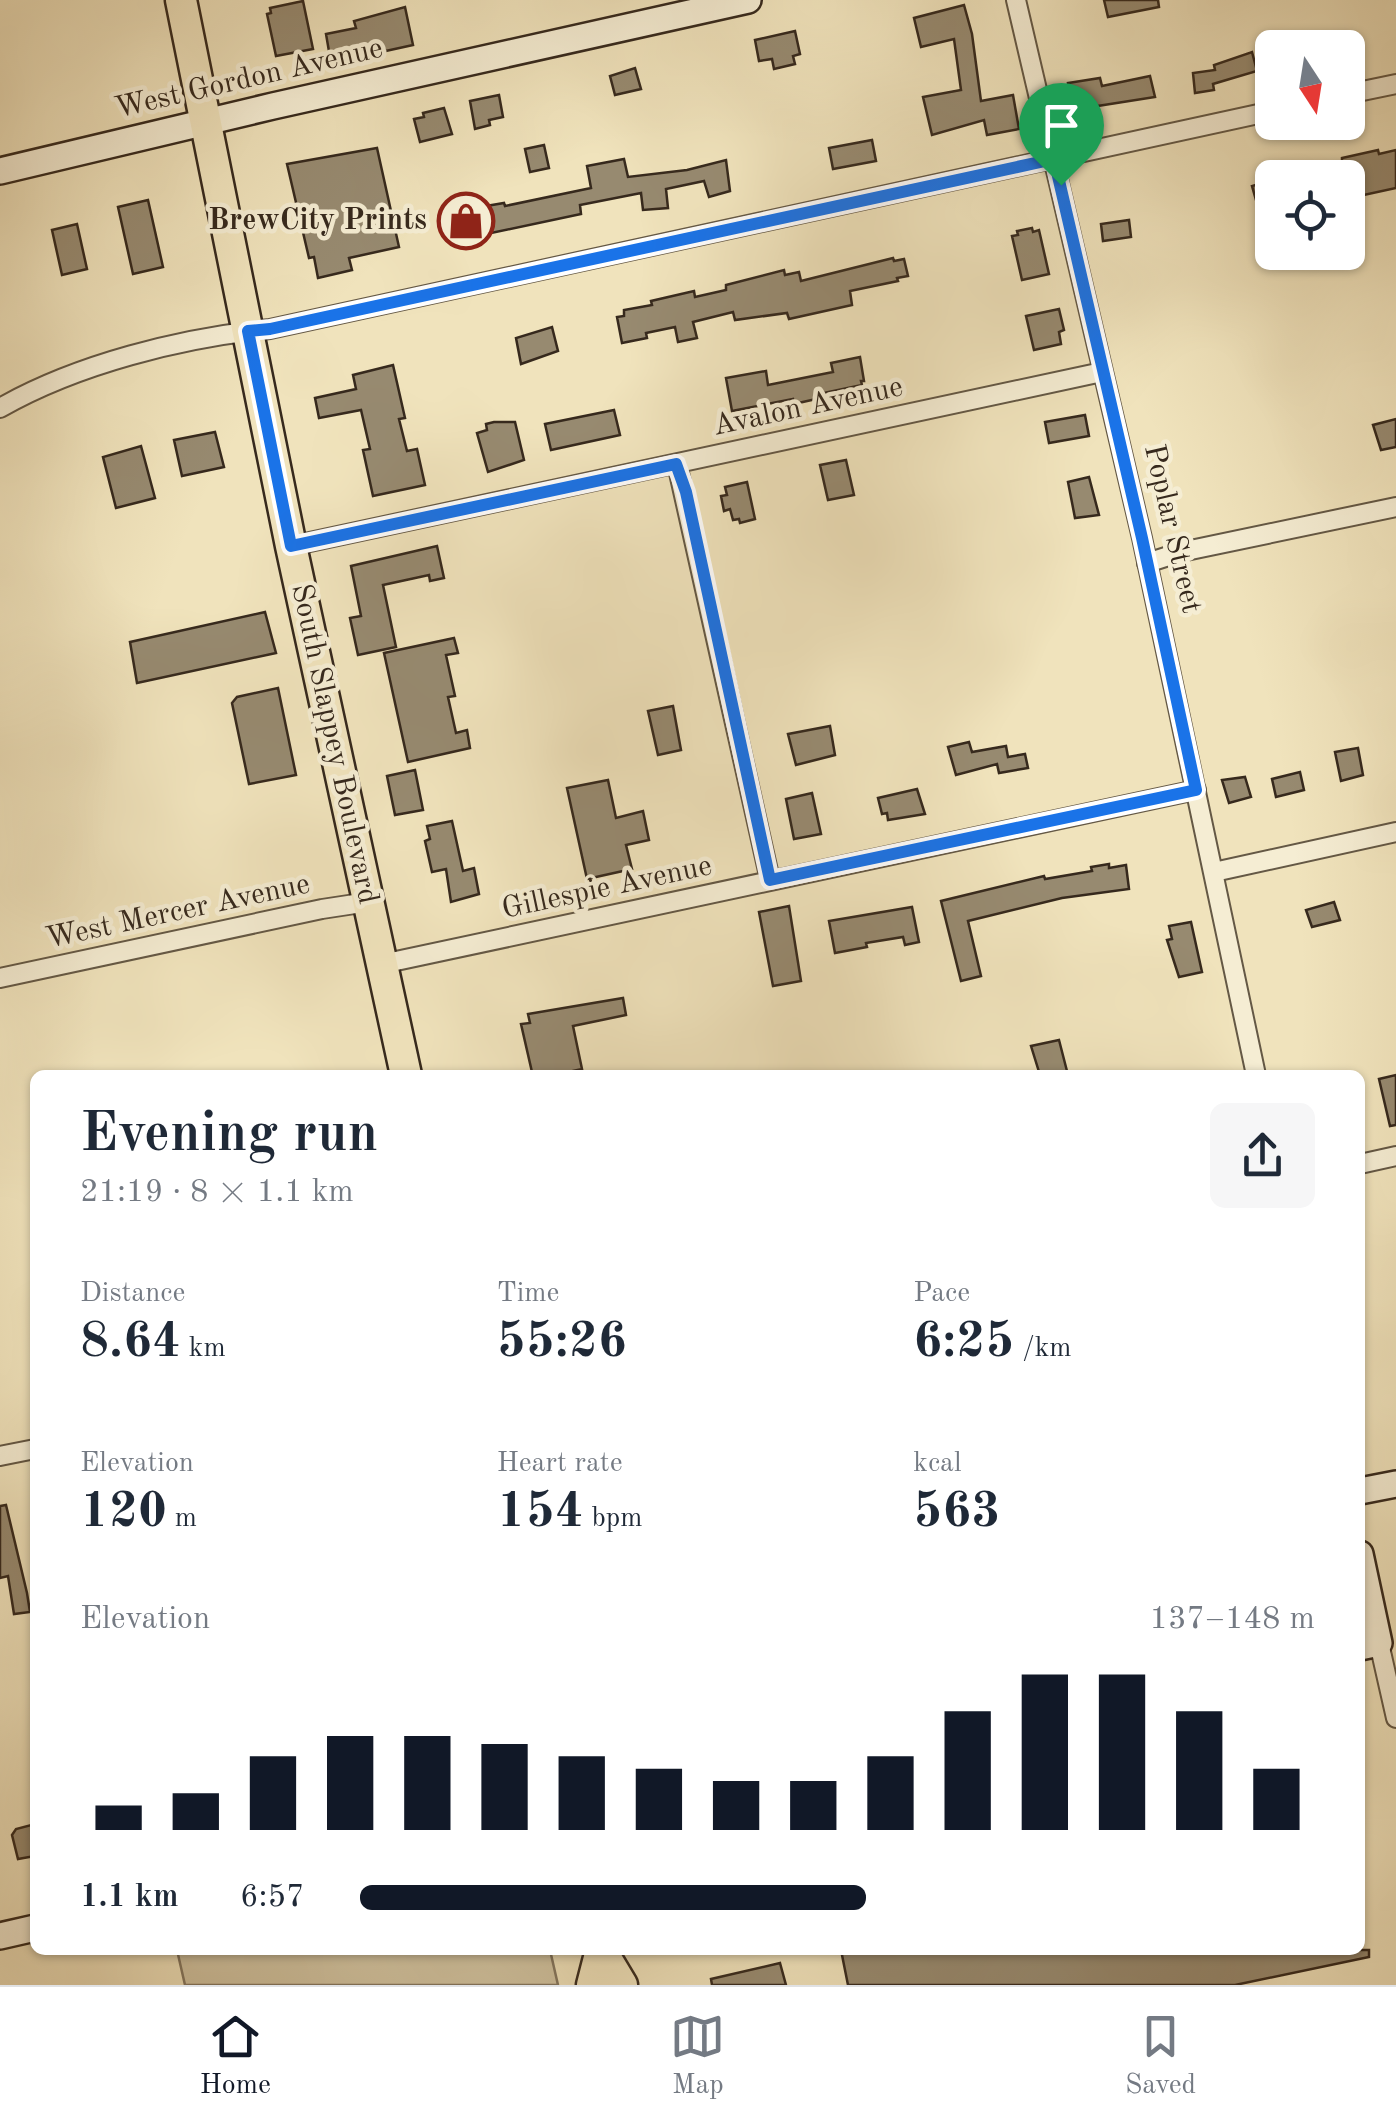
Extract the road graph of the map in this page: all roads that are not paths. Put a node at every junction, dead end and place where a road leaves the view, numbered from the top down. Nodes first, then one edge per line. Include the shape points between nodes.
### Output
1 (180, 0) edge
2 (748, 0) edge
3 (1016, 0) edge
4 (1396, 84) edge
5 (1365, 90) edge
6 (1255, 115) edge
7 (206, 123) junction
8 (1054, 159) junction
9 (0, 171) edge
10 (248, 331) junction
11 (1102, 372) junction
12 (0, 408) edge
13 (676, 464) junction
14 (1396, 508) edge
15 (291, 546) junction
16 (1147, 563) junction
17 (1196, 790) junction
18 (1396, 832) edge
19 (1214, 872) junction
20 (770, 880) junction
21 (368, 902) junction
22 (382, 964) junction
23 (0, 978) edge
24 (405, 1070) edge
25 (1255, 1070) edge
26 (1396, 1156) edge
27 (1365, 1163) edge
28 (30, 1450) edge
29 (0, 1456) edge
30 (1396, 1484) edge
31 (1365, 1490) edge
32 (1365, 1600) edge
33 (1370, 1645) edge
34 (1396, 1718) edge
35 (30, 1929) edge
36 (0, 1936) edge
37 (600, 1955) edge
38 (604, 1955) edge
39 (592, 1985) edge
40 (622, 1985) edge

1 - 7 main road, South Slappey Boulevard
2 - 7 street, West Gordon Avenue
3 - 8 street, Poplar Street
4 - 5 street
6 - 8 street
7 - 9 street, West Gordon Avenue
7 - 10 main road, South Slappey Boulevard
8 - 10 street
8 - 11 street, Poplar Street
10 - 12 street via 87,370
10 - 15 main road, South Slappey Boulevard
11 - 13 street, Avalon Avenue
11 - 16 street, Poplar Street
13 - 15 street, Avalon Avenue
13 - 20 street
14 - 16 street
15 - 21 main road, South Slappey Boulevard
16 - 17 street, Poplar Street
17 - 19 street, Poplar Street
17 - 20 street, Gillespie Avenue
18 - 19 street
19 - 25 street, Poplar Street
20 - 22 street, Gillespie Avenue
21 - 22 main road, South Slappey Boulevard
21 - 23 street, West Mercer Avenue
22 - 24 main road, South Slappey Boulevard
26 - 27 street
28 - 29 street
30 - 31 street
32 - 33 street
33 - 34 street
35 - 36 street
37 - 39 main road
38 - 40 main road

